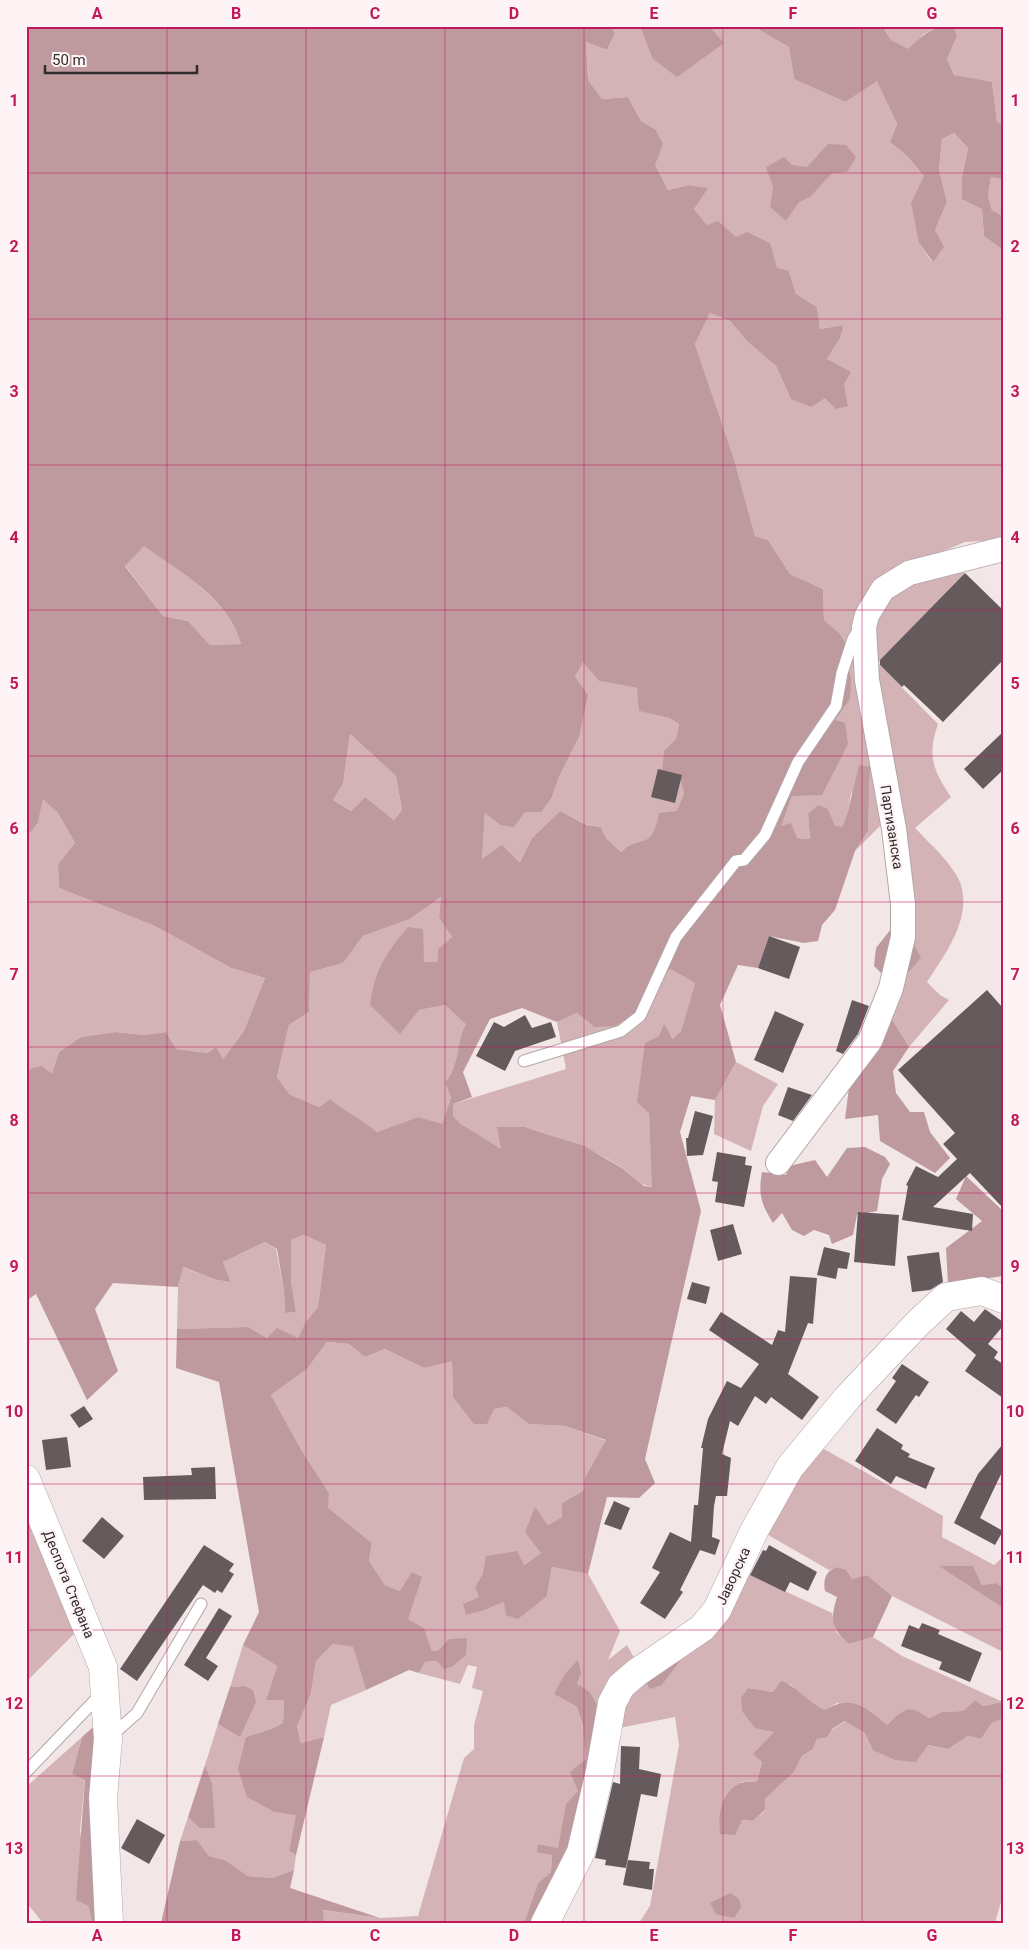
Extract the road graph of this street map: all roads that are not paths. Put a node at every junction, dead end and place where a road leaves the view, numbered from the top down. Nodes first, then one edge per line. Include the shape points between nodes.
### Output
1 (1003, 549) edge
2 (867, 615) junction
3 (524, 1061) dead end
4 (778, 1163) dead end
5 (1003, 1299) edge
6 (26, 1480) edge
7 (201, 1604) dead end
8 (105, 1690) junction
9 (108, 1739) junction
10 (26, 1772) edge
11 (109, 1923) edge
12 (544, 1923) edge

1 - 2 street, Партизанска via 909,573 883,589
2 - 3 lane via 853,640 836,706 798,762 765,835 744,860 736,861 676,937 640,1016 622,1031
2 - 4 street, Партизанска via 864,626 867,680 894,829 903,904 901,946 891,988 870,1041
5 - 12 street, Јаворска via 982,1292 946,1297 918,1322 848,1396 790,1467 754,1531 717,1610 702,1628 621,1686 612,1703 581,1852
6 - 8 street, Деспота Стефана via 103,1667
7 - 9 lane via 137,1713
8 - 9 street, Деспота Стефана
8 - 10 lane
9 - 11 street, Деспота Стефана via 103,1798

